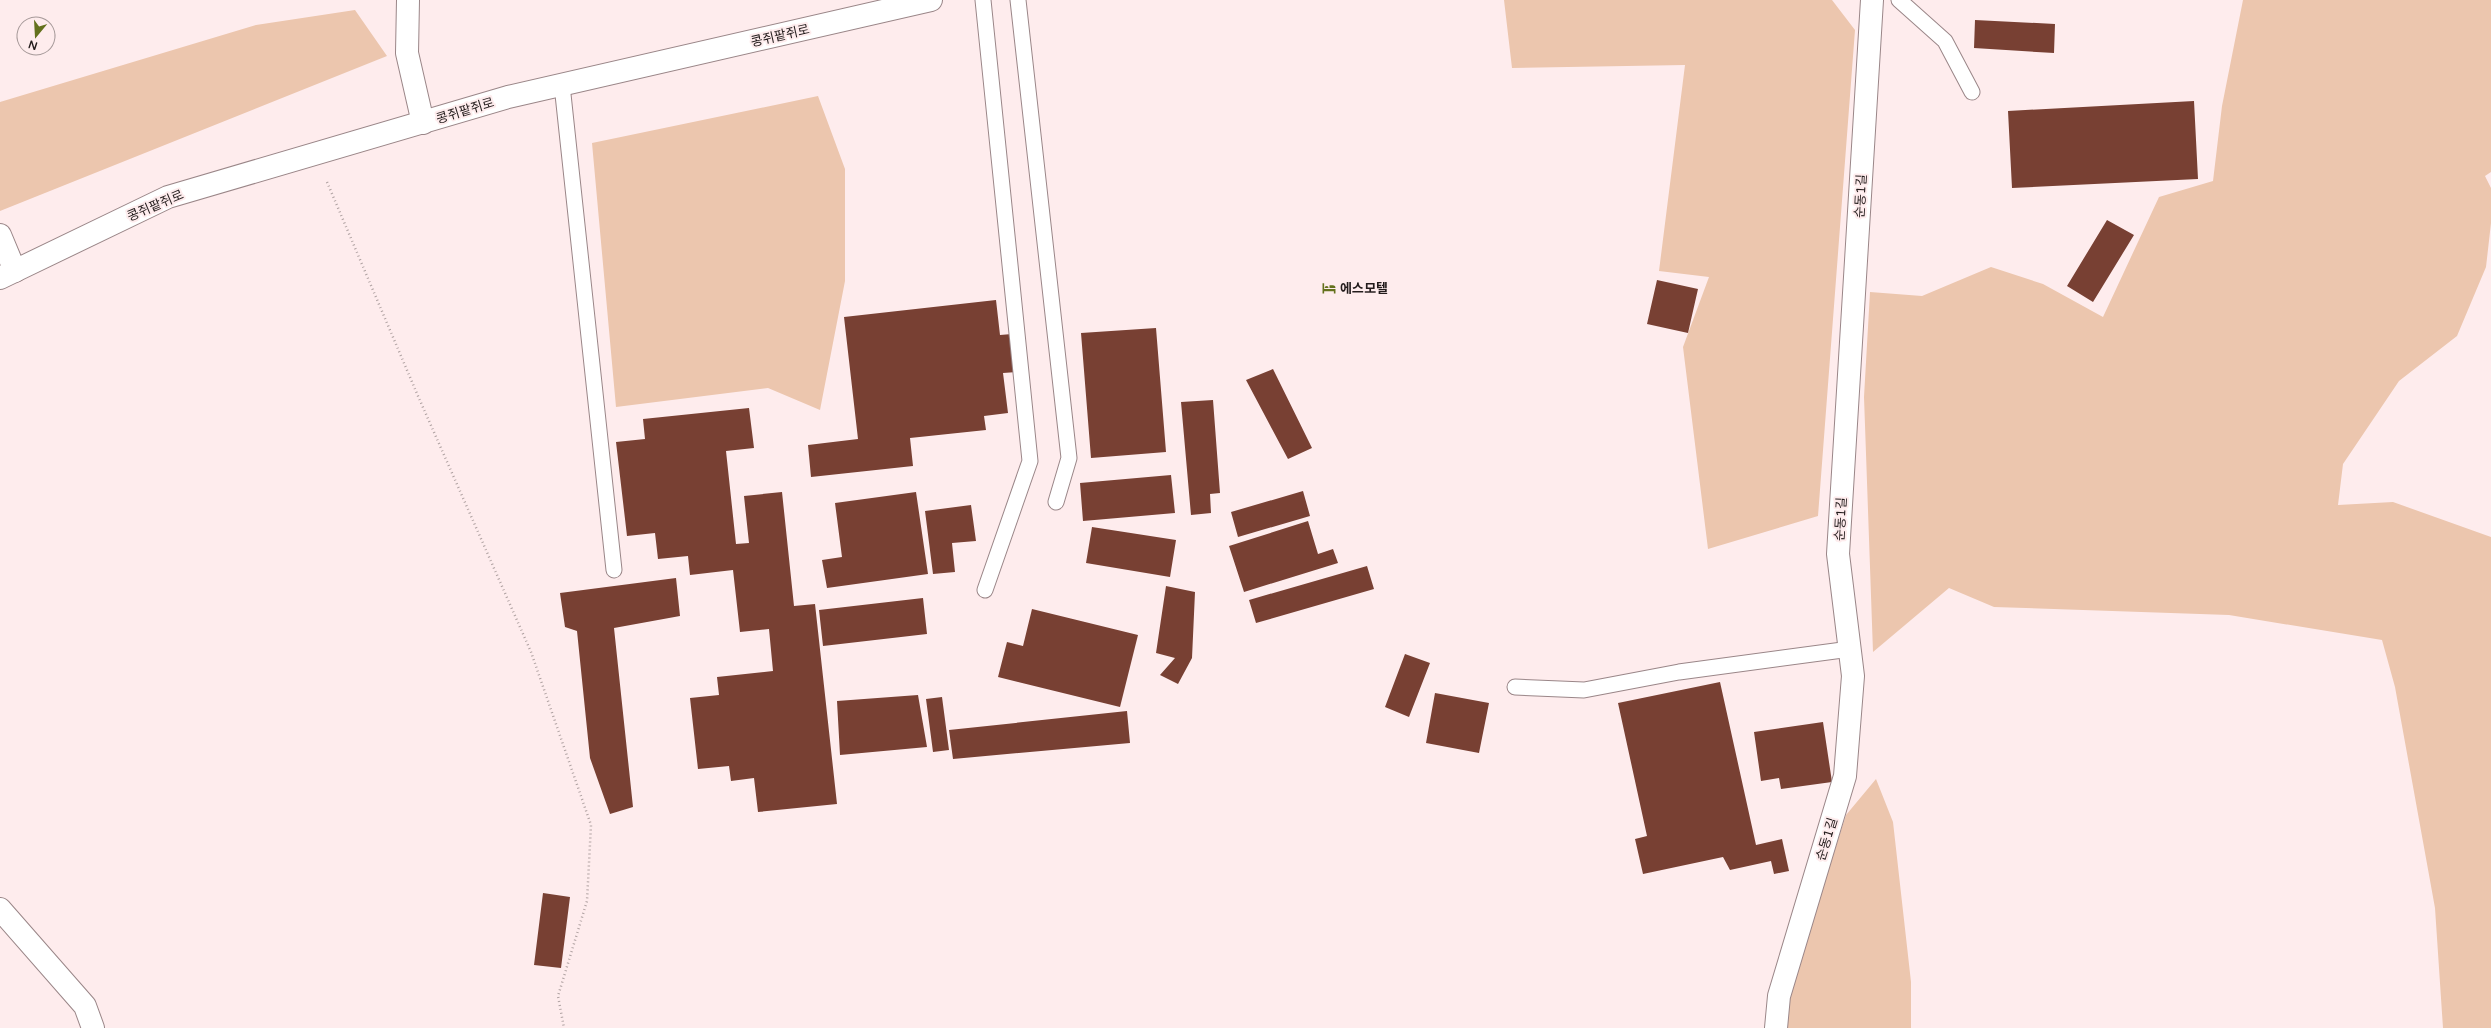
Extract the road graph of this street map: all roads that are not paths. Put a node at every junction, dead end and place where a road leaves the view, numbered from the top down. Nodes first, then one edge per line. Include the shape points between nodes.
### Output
1 (408, 0) edge
2 (931, 0) edge
3 (984, 0) edge
4 (1018, 0) edge
5 (1872, 0) edge
6 (1899, 0) edge
7 (562, 85) junction
8 (1972, 92) dead end
9 (422, 123) junction
10 (0, 235) edge
11 (7, 275) edge
12 (1056, 502) dead end
13 (614, 570) dead end
14 (986, 590) dead end
15 (1850, 649) junction
16 (1515, 687) dead end
17 (0, 909) edge
18 (93, 1028) edge
19 (1776, 1028) edge

1 - 9 street via 407,53
2 - 7 street, 콩쥐팥쥐로
3 - 14 lane via 1030,461
4 - 12 lane via 1069,458
5 - 15 street, 순동1길 via 1838,554
6 - 8 lane via 1945,41
7 - 9 street, 콩쥐팥쥐로 via 508,97
7 - 13 lane
9 - 11 street, 콩쥐팥쥐로 via 168,197
10 - 11 street, 콩쥐팥쥐로
15 - 16 lane via 1679,672 1584,690
15 - 19 street, 순동1길 via 1853,676 1846,776 1779,996
17 - 18 street via 85,1006

